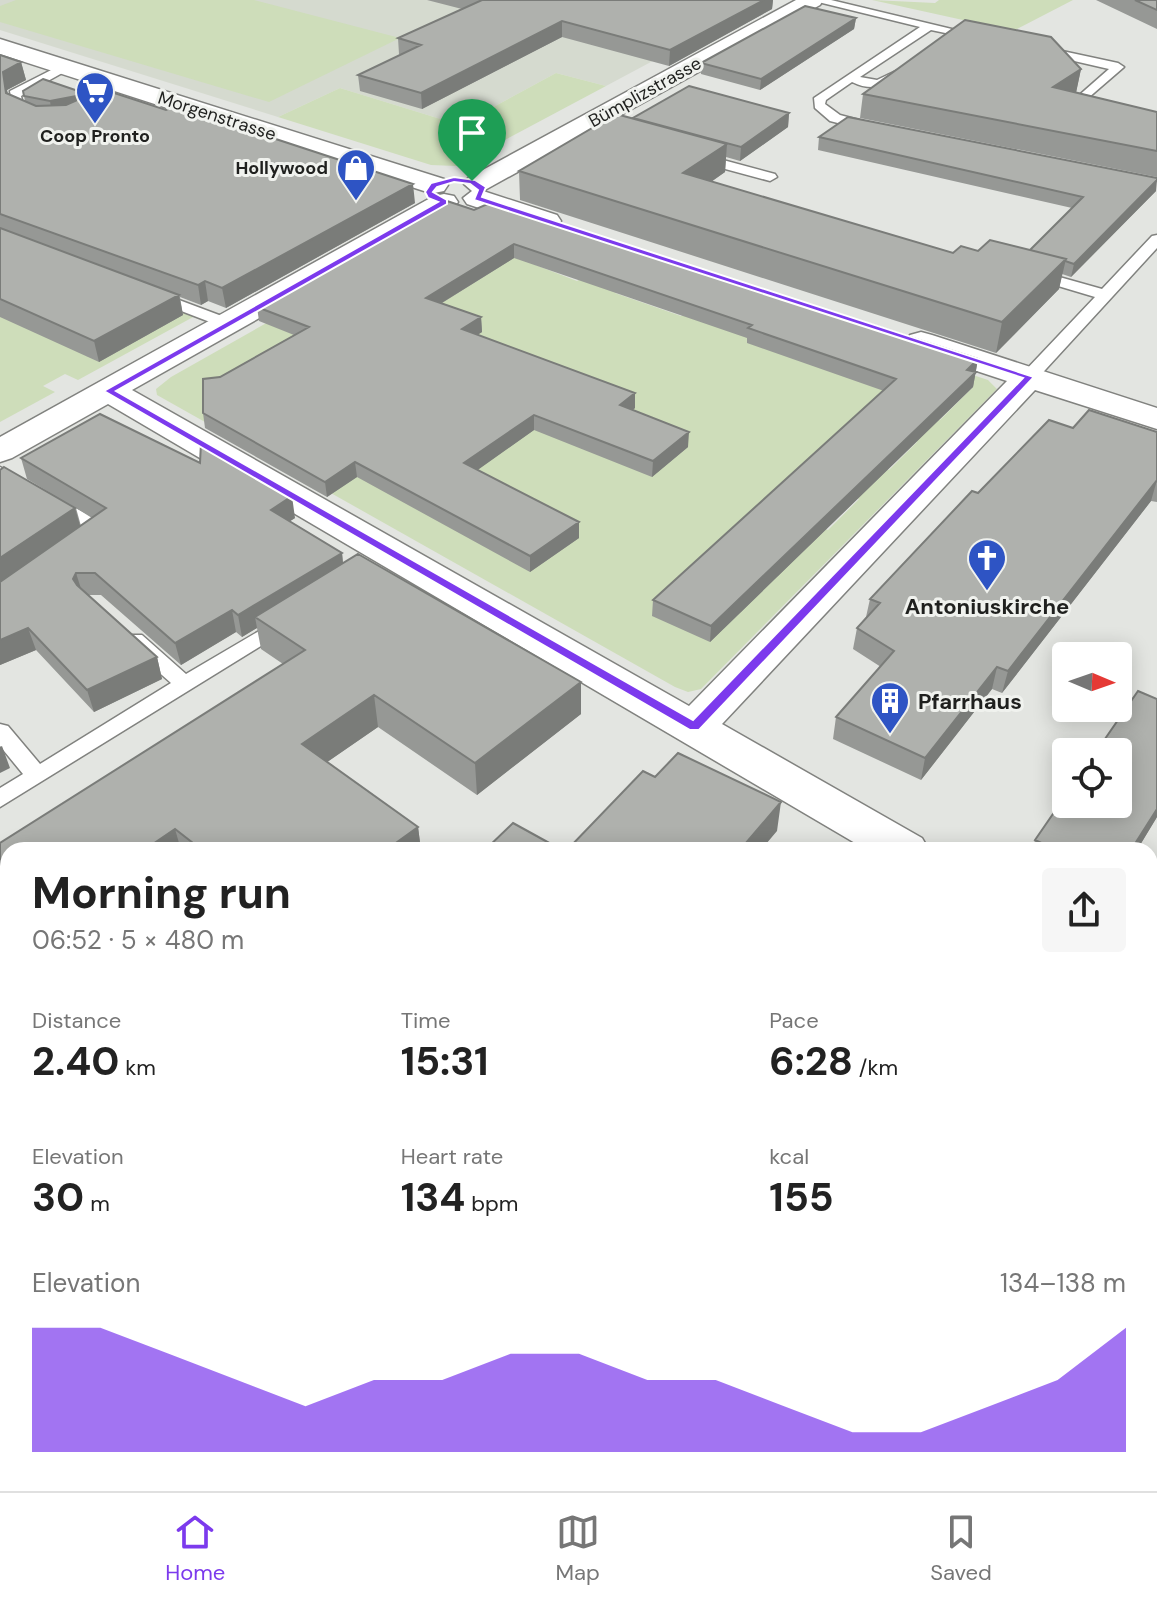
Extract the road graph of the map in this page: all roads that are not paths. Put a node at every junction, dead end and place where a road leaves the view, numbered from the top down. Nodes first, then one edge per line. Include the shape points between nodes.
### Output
1 (814, 0) edge
2 (929, 26) junction
3 (987, 38) edge
4 (0, 46) edge
5 (1031, 48) edge
6 (67, 67) junction
7 (913, 67) edge
8 (854, 74) junction
9 (133, 89) junction
10 (107, 99) edge
11 (1080, 101) edge
12 (55, 116) edge
13 (891, 131) edge
14 (677, 152) edge
15 (770, 177) dead end
16 (478, 191) junction
17 (439, 194) junction
18 (568, 228) edge
19 (1157, 239) edge
20 (1023, 271) edge
21 (133, 288) edge
22 (1105, 295) junction
23 (229, 324) junction
24 (898, 335) edge
25 (1029, 377) junction
26 (109, 391) junction
27 (1157, 419) edge
28 (0, 451) edge
29 (0, 472) edge
30 (75, 546) edge
31 (302, 611) edge
32 (115, 622) edge
33 (185, 684) junction
34 (694, 727) junction
35 (0, 731) edge
36 (37, 776) junction
37 (0, 799) edge
38 (891, 842) edge

1 - 2 lane
1 - 16 street, Bümplizstrasse
2 - 3 lane
2 - 8 lane
4 - 6 street, Morgenstrasse
5 - 11 lane via 1118,67
6 - 9 street, Morgenstrasse
6 - 12 lane via 14,94 17,107 41,117
7 - 8 lane via 877,85 858,82
8 - 13 lane via 820,98 820,108 841,121
9 - 10 lane
9 - 17 street, Morgenstrasse
14 - 15 lane
16 - 17 street via 464,203
16 - 18 street
17 - 23 street
19 - 22 lane
20 - 22 lane
21 - 23 lane
22 - 25 lane
23 - 26 street
24 - 25 street
25 - 27 street
25 - 34 street
26 - 28 street
26 - 34 street via 384,560
29 - 30 lane via 100,529
31 - 33 lane
32 - 33 lane
33 - 36 lane
34 - 38 street
35 - 36 lane
36 - 37 lane

